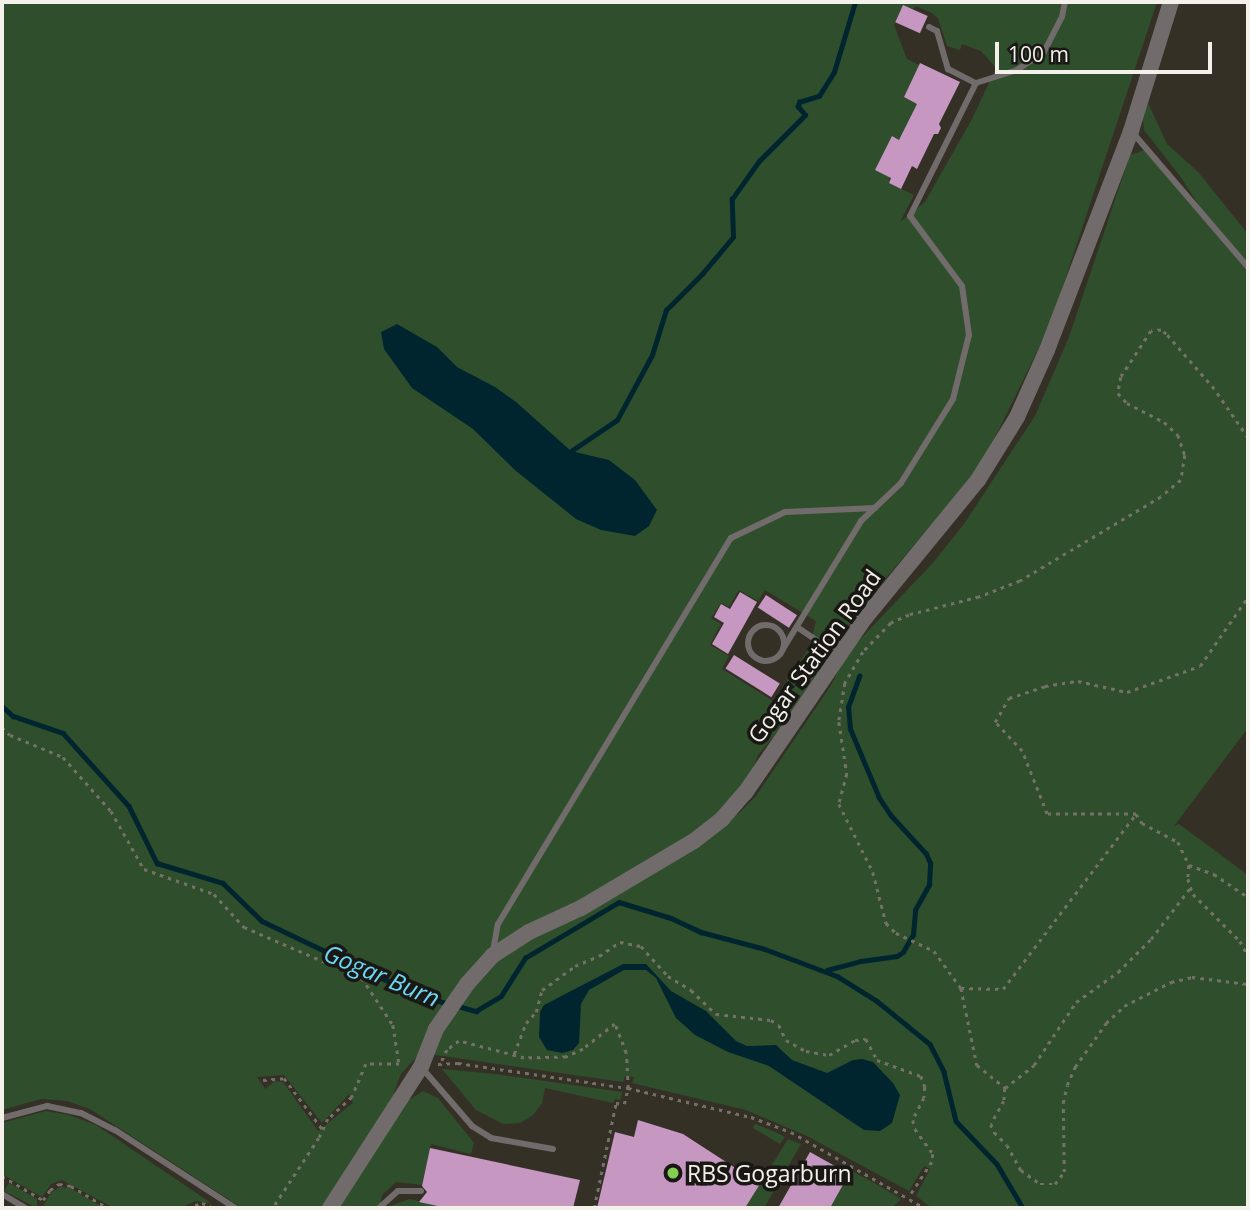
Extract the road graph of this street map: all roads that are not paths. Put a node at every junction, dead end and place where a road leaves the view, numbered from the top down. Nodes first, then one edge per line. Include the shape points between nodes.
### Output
1 (1065, 2) edge
2 (1171, 2) edge
3 (929, 27) dead end
4 (976, 83) junction
5 (1131, 131) junction
6 (1248, 267) edge
7 (875, 508) junction
8 (797, 627) junction
9 (783, 649) junction
10 (838, 655) junction
11 (492, 956) junction
12 (421, 1067) junction
13 (2, 1118) edge
14 (553, 1149) dead end
15 (421, 1191) dead end
16 (2, 1195) edge
17 (25, 1208) edge
18 (235, 1208) edge
19 (330, 1208) edge
20 (380, 1208) edge

1 - 4 lane via 1044,52 1017,70
2 - 5 street, Gogar Station Road
3 - 4 lane via 937,31 948,69
4 - 7 lane via 910,216 962,286 969,335 953,399 901,483
5 - 6 lane
5 - 10 street, Gogar Station Road via 1056,329 1017,417 965,497
7 - 8 lane via 861,522
7 - 11 lane via 785,512 731,538 498,924
8 - 9 lane
8 - 10 lane
9 - 9 lane via 777,658 761,660 752,655 748,639 757,627 771,625 782,635
10 - 11 street, Gogar Station Road via 722,819 694,841
11 - 12 street, Gogar Station Road via 436,1029
12 - 14 lane via 472,1126 491,1138
12 - 19 street, Gogar Station Road
13 - 18 lane via 47,1106 81,1113
15 - 20 lane via 398,1191
16 - 17 lane

